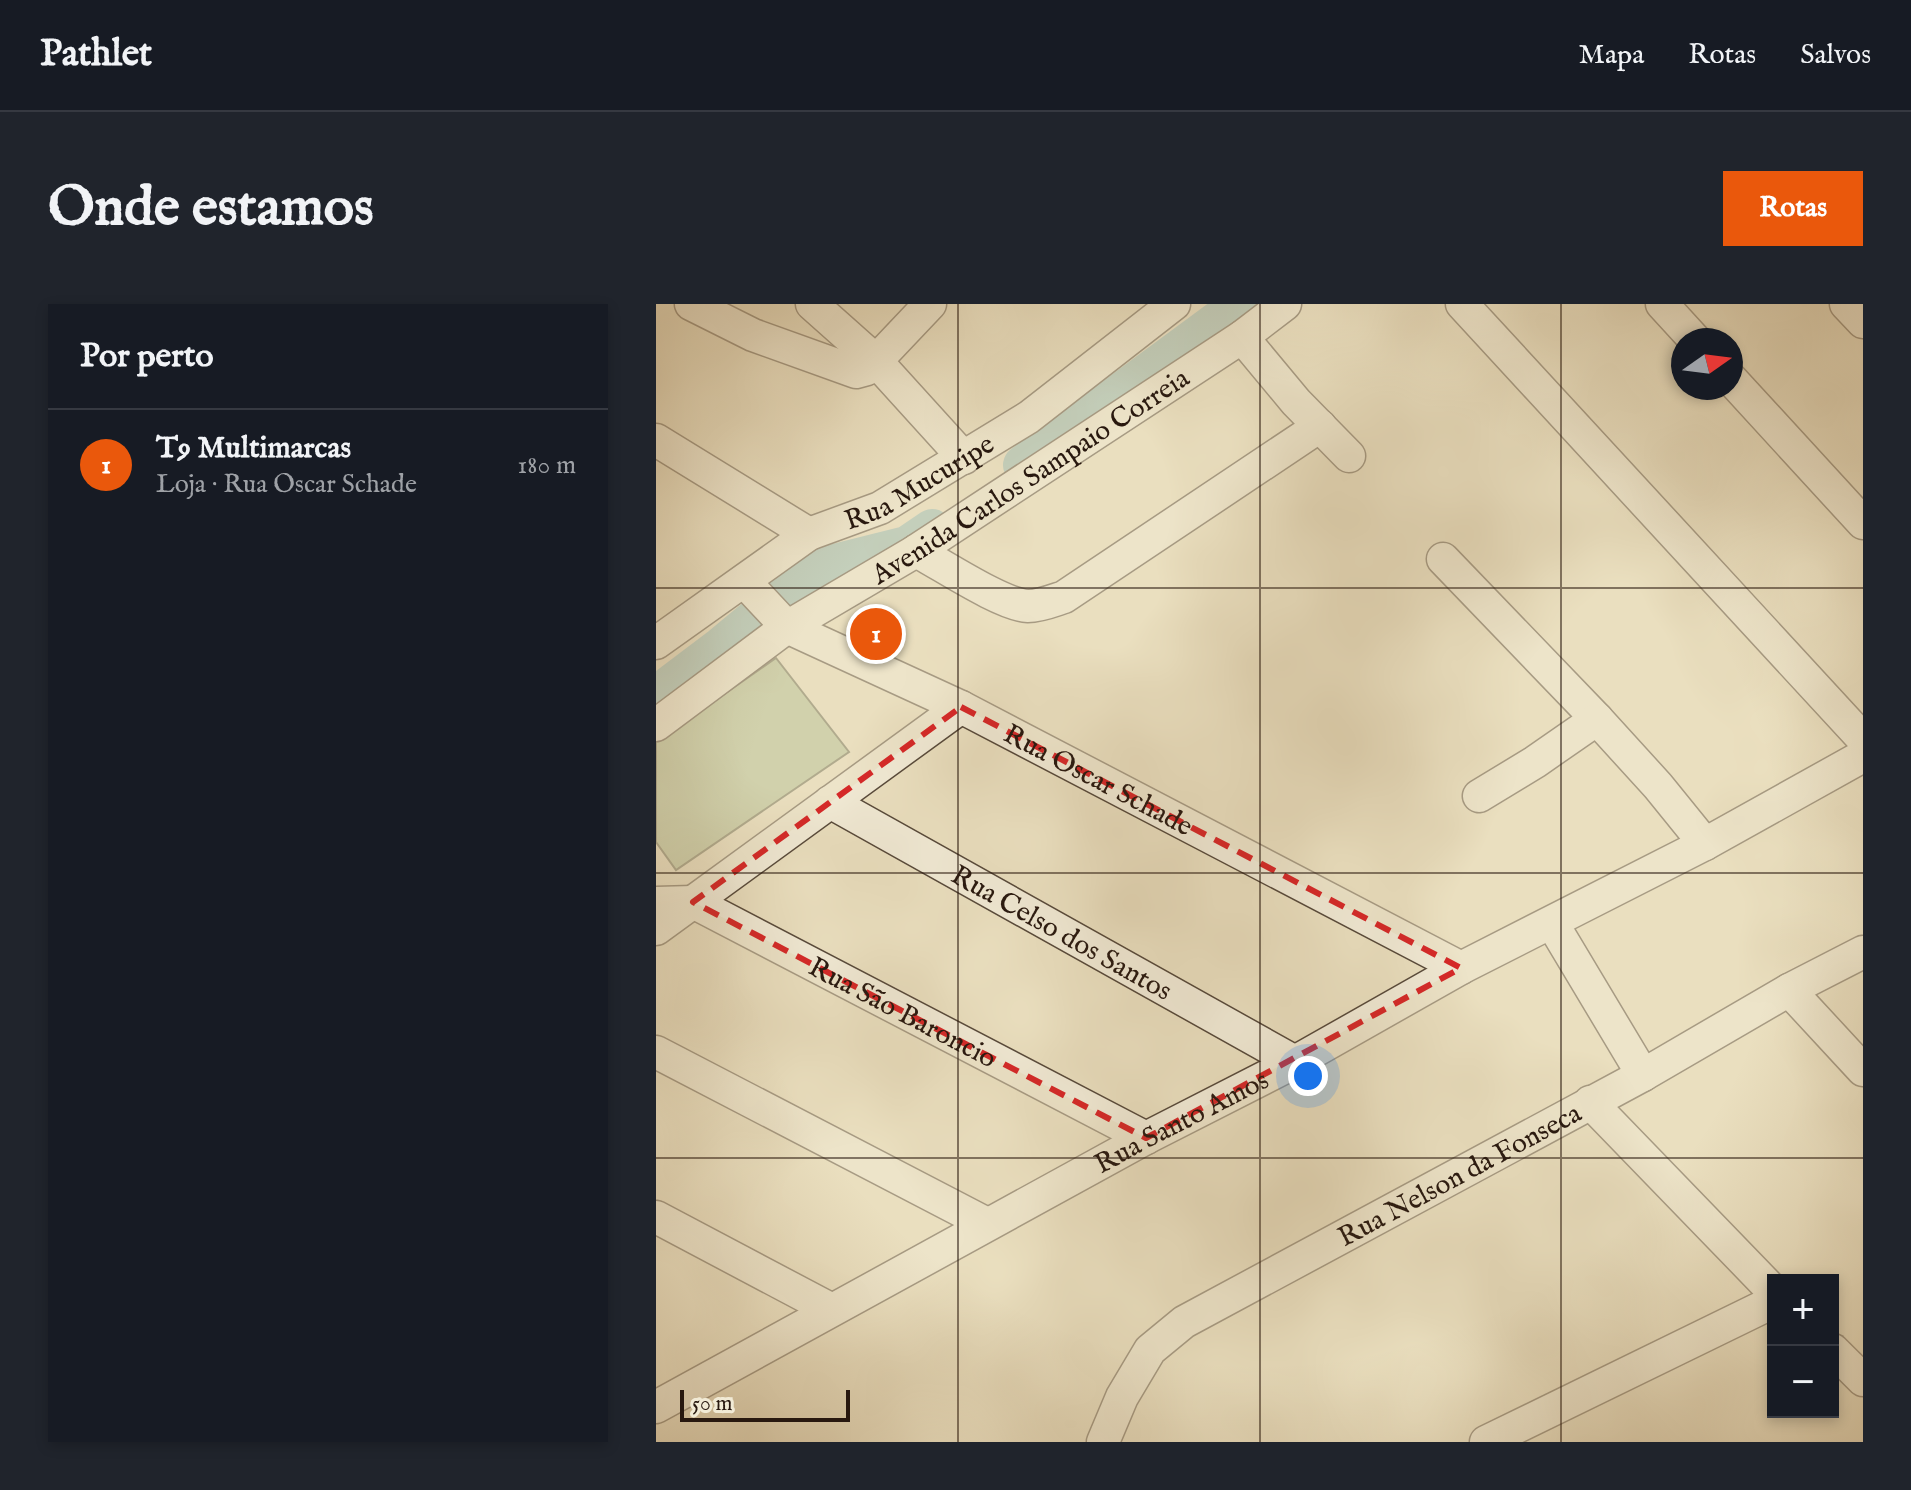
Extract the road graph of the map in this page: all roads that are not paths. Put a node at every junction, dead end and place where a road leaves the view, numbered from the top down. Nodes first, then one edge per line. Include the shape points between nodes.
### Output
1 (691, 304) edge
2 (812, 304) edge
3 (930, 304) edge
4 (1174, 304) edge
5 (1285, 304) edge
6 (1462, 304) edge
7 (1662, 304) edge
8 (1846, 304) edge
9 (1863, 322) edge
10 (1684, 328) edge
11 (1242, 337) junction
12 (876, 361) junction
13 (1743, 392) edge
14 (1320, 426) junction
15 (657, 441) edge
16 (1349, 456) dead end
17 (964, 458) junction
18 (1863, 523) edge
19 (809, 534) junction
20 (916, 551) junction
21 (1443, 559) dead end
22 (766, 604) junction
23 (656, 643) edge
24 (961, 707) junction
25 (1597, 719) junction
26 (656, 725) edge
27 (1863, 739) edge
28 (1863, 756) edge
29 (1479, 796) dead end
30 (830, 802) junction
31 (1705, 844) junction
32 (693, 902) junction
33 (656, 903) edge
34 (1552, 923) junction
35 (656, 929) edge
36 (1863, 952) edge
37 (1461, 968) junction
38 (1789, 990) junction
39 (656, 1052) edge
40 (1295, 1062) junction
41 (1863, 1070) edge
42 (1643, 1075) junction
43 (1590, 1102) junction
44 (1146, 1138) junction
45 (656, 1217) edge
46 (987, 1224) junction
47 (1767, 1285) edge
48 (1767, 1305) edge
49 (830, 1309) junction
50 (1839, 1356) edge
51 (1863, 1380) edge
52 (663, 1395) edge
53 (1103, 1442) edge
54 (1486, 1442) edge

1 - 12 street via 753,335 856,372
2 - 12 street
3 - 12 street
4 - 17 street, Rua Mucuripe via 1029,417
5 - 11 street, Avenida Carlos Sampaio Correia
6 - 27 street
7 - 10 street
8 - 9 street
11 - 14 street
11 - 20 street, Avenida Carlos Sampaio Correia
12 - 17 street
13 - 18 street
14 - 16 street
14 - 20 street via 1064,597 1044,604 1025,606 1007,600
15 - 19 street
17 - 19 street, Rua Mucuripe via 880,508
19 - 22 street, Rua Mucuripe
20 - 22 street, Avenida Carlos Sampaio Correia
21 - 25 street
22 - 23 street, Rua Mucuripe
22 - 24 street, Rua Oscar Schade
22 - 26 street, Avenida Carlos Sampaio Correia
24 - 30 street
24 - 37 street, Rua Oscar Schade
25 - 29 street
25 - 31 street
28 - 31 street, Rua Santo Amos
30 - 32 street
30 - 40 street, Rua Celso dos Santos
31 - 34 street, Rua Santo Amos
32 - 33 street, Rua São Baroncio
32 - 35 street
32 - 44 street, Rua São Baroncio
34 - 37 street, Rua Santo Amos
34 - 42 street
36 - 38 street, Rua Nelson da Fonseca
37 - 40 street, Rua Santo Amos
38 - 41 street
38 - 42 street, Rua Nelson da Fonseca
39 - 46 street
40 - 44 street, Rua Santo Amos
42 - 43 street, Rua Nelson da Fonseca
43 - 47 street
43 - 53 street, Rua Nelson da Fonseca via 1184,1322 1150,1350
44 - 46 street, Rua Santo Amos
45 - 49 street
46 - 49 street, Rua Santo Amos
48 - 54 street
49 - 52 street, Rua Santo Amos
50 - 51 street

